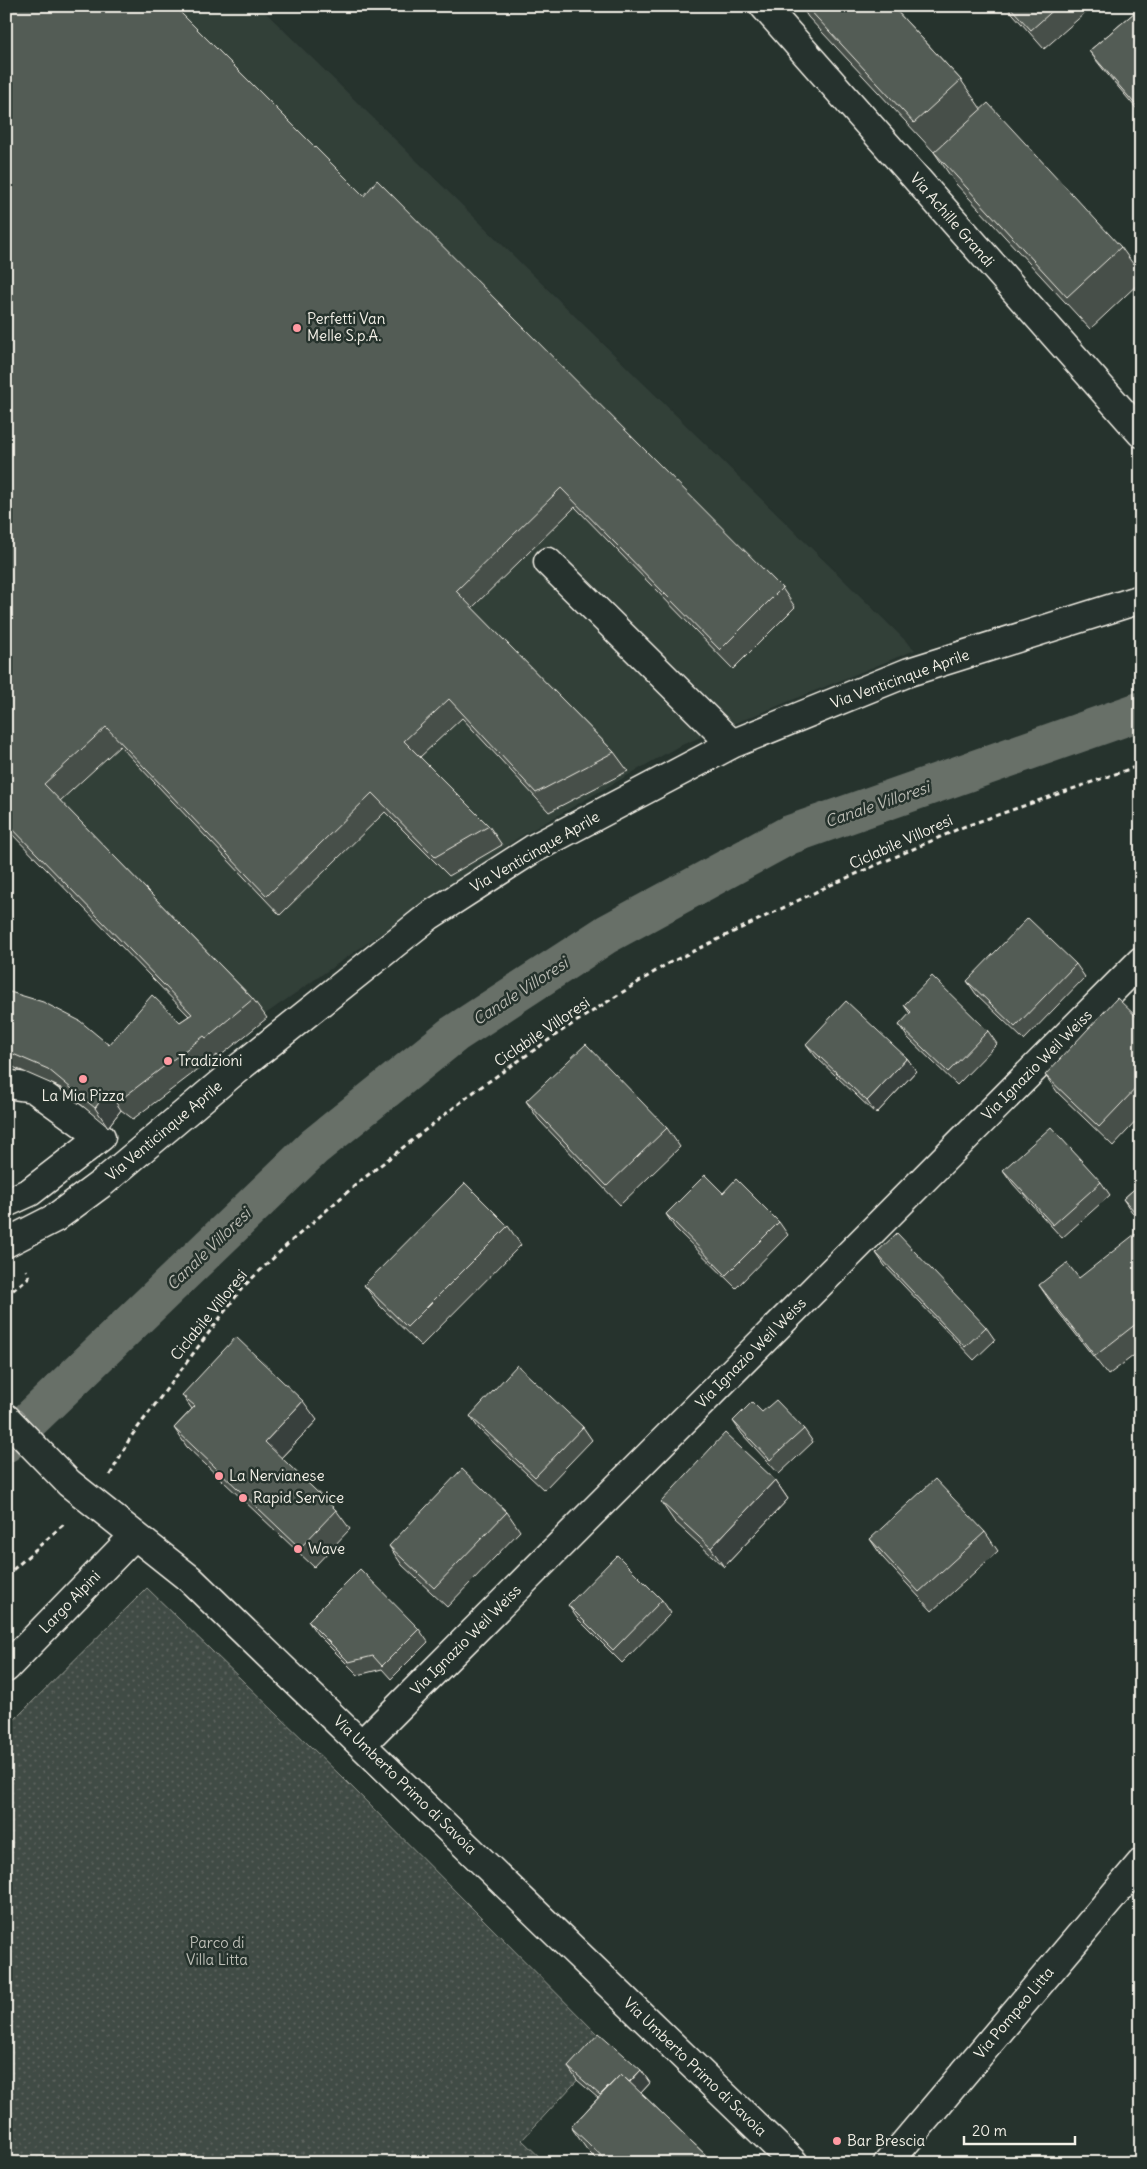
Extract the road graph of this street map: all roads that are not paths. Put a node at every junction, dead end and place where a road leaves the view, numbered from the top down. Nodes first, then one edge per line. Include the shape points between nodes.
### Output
1 (764, 6) edge
2 (1141, 433) edge
3 (548, 562) dead end
4 (1141, 599) edge
5 (732, 744) junction
6 (1139, 966) edge
7 (6, 1084) edge
8 (6, 1203) edge
9 (6, 1242) edge
10 (6, 1418) edge
11 (134, 1536) junction
12 (6, 1668) edge
13 (362, 1744) junction
14 (1141, 1863) edge
15 (794, 2163) edge
16 (888, 2163) edge

1 - 2 street, Via Achille Grandi
3 - 5 street
4 - 5 street, Via Venticinque Aprile via 909,672
5 - 9 street, Via Venticinque Aprile via 533,849 429,916 101,1184 55,1218
6 - 13 street, Via Ignazio Weil Weiss
7 - 8 street via 33,1088 101,1137 30,1192
10 - 11 street, Via Umberto Primo di Savoia via 69,1483
11 - 12 street, Largo Alpini
11 - 13 street, Via Umberto Primo di Savoia via 190,1579
13 - 15 street, Via Umberto Primo di Savoia
14 - 16 street, Via Pompeo Litta

